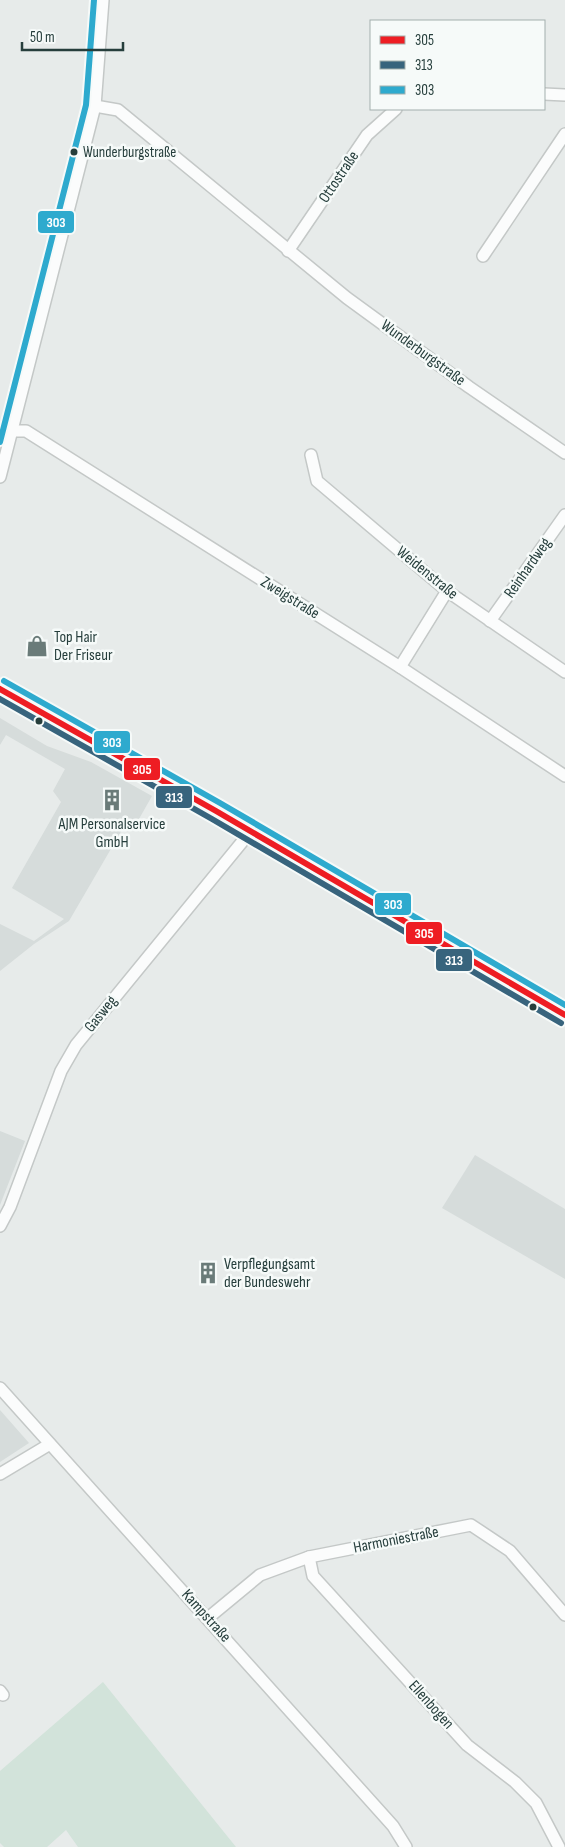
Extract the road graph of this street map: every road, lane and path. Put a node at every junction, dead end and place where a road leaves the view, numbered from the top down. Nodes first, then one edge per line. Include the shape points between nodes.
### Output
1 (103, 0) edge
2 (545, 94) edge
3 (565, 95) edge
4 (95, 106) junction
5 (395, 110) edge
6 (565, 134) edge
7 (288, 250) junction
8 (483, 256) dead end
9 (11, 431) junction
10 (565, 453) edge
11 (311, 455) dead end
12 (0, 477) edge
13 (565, 515) edge
14 (446, 591) junction
15 (490, 621) junction
16 (400, 667) junction
17 (565, 672) edge
18 (0, 689) edge
19 (565, 776) edge
20 (249, 830) junction
21 (565, 1015) edge
22 (0, 1226) edge
23 (0, 1388) edge
24 (50, 1444) junction
25 (0, 1474) edge
26 (309, 1557) junction
27 (565, 1615) edge
28 (208, 1618) junction
29 (406, 1847) edge
30 (559, 1847) edge

1 - 4 street
2 - 3 street
4 - 7 street, Wunderburgstraße via 118,110
4 - 9 street
5 - 7 street, Ottostraße via 367,136
6 - 8 street
7 - 10 street, Wunderburgstraße via 347,298
9 - 12 street
9 - 16 street, Zweigstraße via 26,431
11 - 14 street, Weidenstraße via 317,481
13 - 15 street, Reinhardweg
14 - 15 street, Weidenstraße
14 - 16 street
15 - 17 street, Weidenstraße
16 - 19 street, Zweigstraße
18 - 20 street
20 - 21 street
20 - 22 street, Gasweg via 76,1045 61,1071
23 - 24 street, Kampstraße
24 - 25 street
24 - 28 street, Kampstraße
26 - 27 street, Harmoniestraße via 471,1525 510,1552
26 - 28 street, Harmoniestraße via 260,1575
26 - 30 street, Ellenbogen via 313,1576 467,1745 515,1782 536,1803
28 - 29 street, Kampstraße via 393,1826

